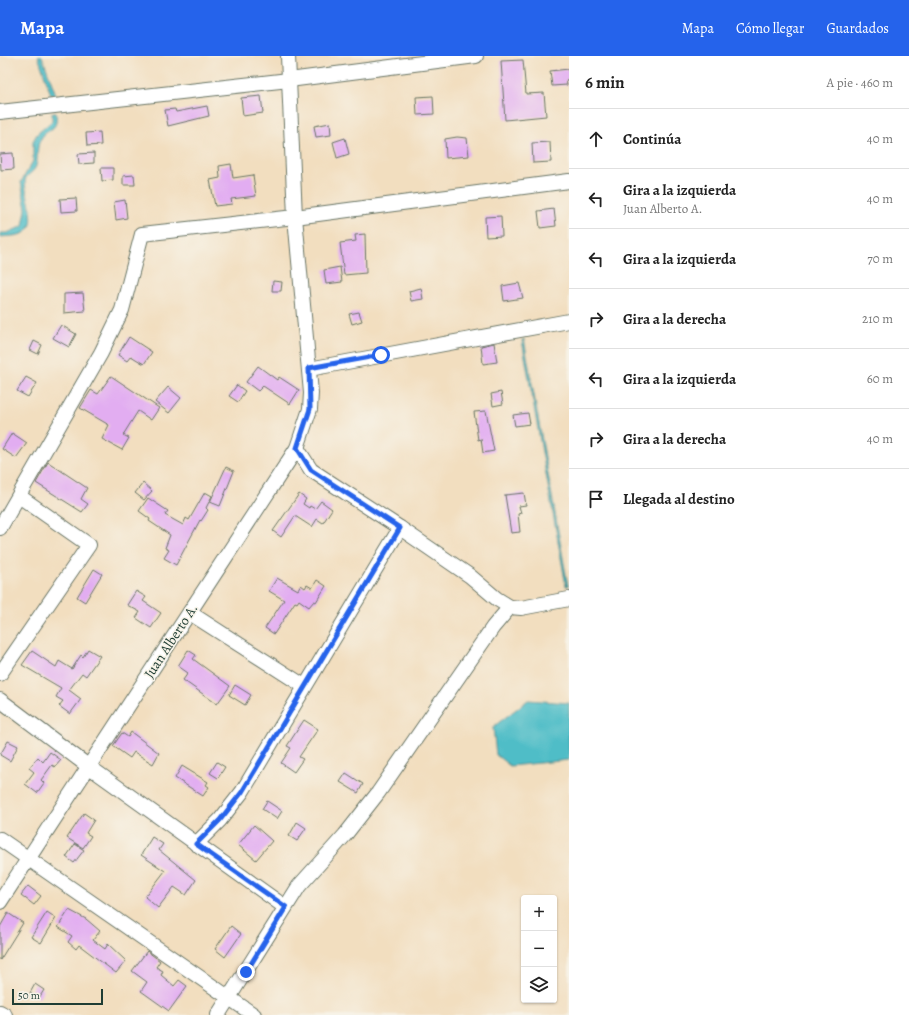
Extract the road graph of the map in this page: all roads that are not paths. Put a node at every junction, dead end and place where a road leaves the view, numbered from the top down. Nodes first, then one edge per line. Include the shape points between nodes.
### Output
1 (288, 56) edge
2 (476, 56) edge
3 (289, 80) junction
4 (0, 112) edge
5 (569, 181) edge
6 (295, 217) junction
7 (569, 321) edge
8 (309, 368) junction
9 (297, 448) junction
10 (19, 496) junction
11 (0, 528) edge
12 (400, 528) junction
13 (569, 599) edge
14 (510, 606) junction
15 (190, 613) junction
16 (0, 674) edge
17 (304, 686) junction
18 (0, 700) edge
19 (88, 766) junction
20 (0, 839) edge
21 (196, 844) junction
22 (29, 859) junction
23 (0, 902) edge
24 (286, 907) junction
25 (230, 998) junction
26 (0, 1012) edge
27 (5, 1015) edge
28 (218, 1015) edge
29 (254, 1015) edge

1 - 3 street, Juan Alberto A.
2 - 3 street
3 - 4 street
3 - 6 street, Juan Alberto A.
5 - 6 street
6 - 8 street, Juan Alberto A.
6 - 10 street via 142,234 122,310 101,353
7 - 8 street
8 - 9 street, Juan Alberto A. via 310,409
9 - 12 street via 311,470
9 - 15 street, Juan Alberto A.
10 - 11 street
10 - 16 street via 89,545
12 - 14 street
12 - 17 street
13 - 14 street via 521,608
14 - 24 street via 378,793 345,835 299,886
15 - 17 street
15 - 19 street, Juan Alberto A.
17 - 21 street via 242,792 220,820
18 - 19 street
19 - 21 street
19 - 22 street, Juan Alberto A.
20 - 22 street
21 - 24 street
22 - 23 street, Juan Alberto A.
22 - 25 street
24 - 25 street
25 - 28 street
25 - 29 street
26 - 27 street

